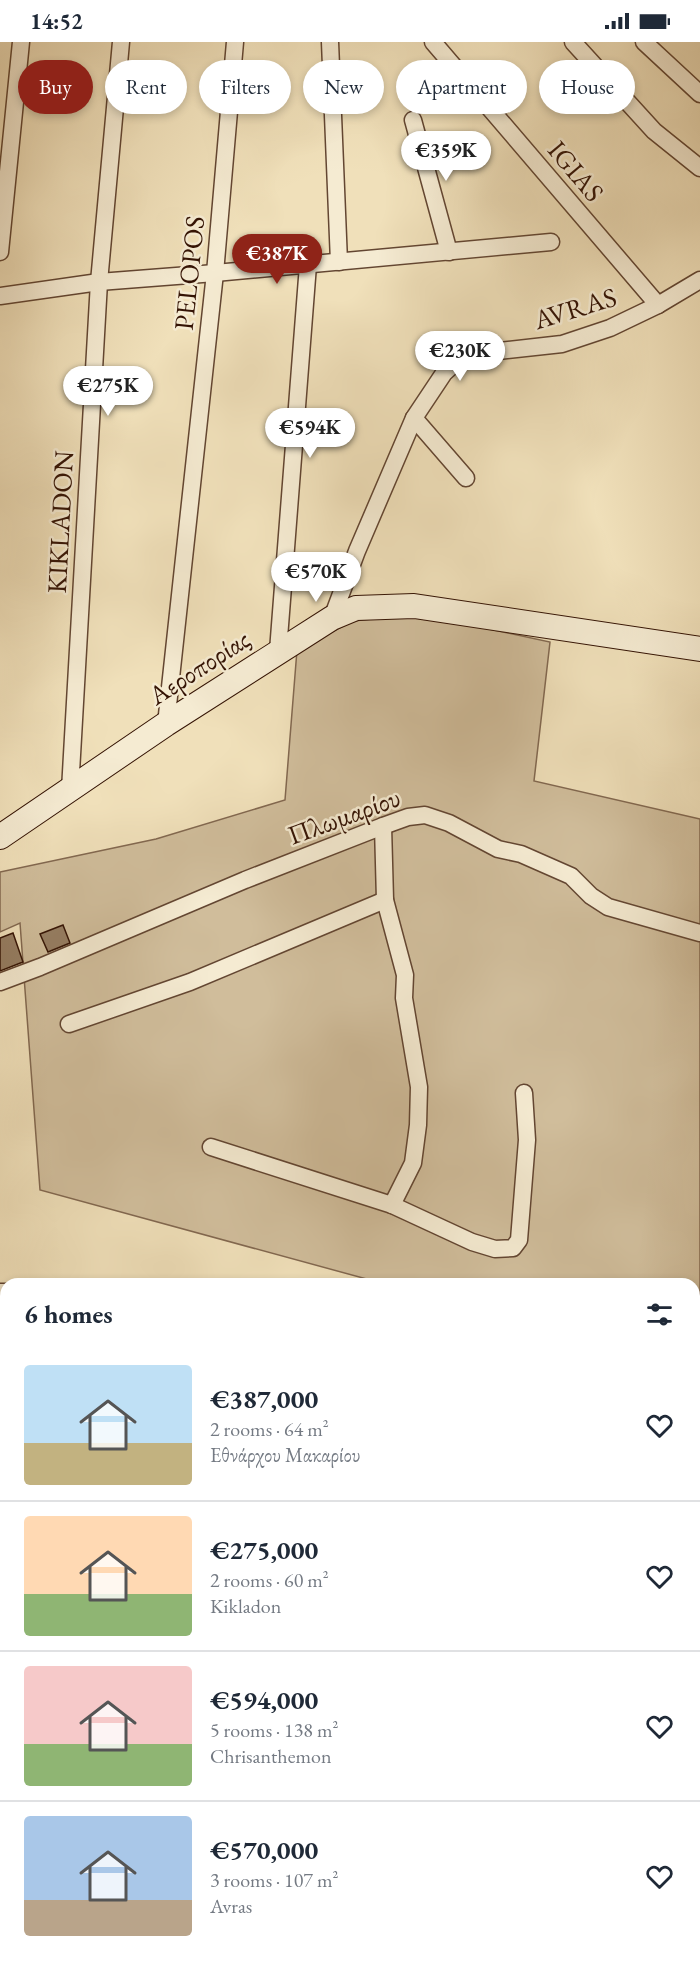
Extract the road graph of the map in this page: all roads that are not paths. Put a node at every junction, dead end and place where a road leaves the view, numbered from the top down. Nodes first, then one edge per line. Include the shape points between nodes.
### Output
1 (21, 42) edge
2 (121, 42) edge
3 (235, 42) edge
4 (330, 42) edge
5 (433, 42) edge
6 (573, 42) edge
7 (644, 42) edge
8 (700, 94) edge
9 (413, 120) dead end
10 (700, 168) edge
11 (550, 242) dead end
12 (0, 252) edge
13 (449, 252) junction
14 (339, 262) junction
15 (308, 265) junction
16 (215, 273) junction
17 (700, 280) edge
18 (99, 282) junction
19 (0, 296) edge
20 (658, 305) junction
21 (414, 418) junction
22 (466, 478) dead end
23 (332, 618) junction
24 (700, 649) edge
25 (278, 651) junction
26 (166, 723) junction
27 (70, 790) junction
28 (382, 826) junction
29 (0, 837) edge
30 (385, 900) junction
31 (700, 933) edge
32 (0, 982) edge
33 (69, 1024) dead end
34 (524, 1093) dead end
35 (211, 1147) dead end
36 (393, 1206) junction

1 - 12 street
2 - 18 street, KIKLADON
3 - 16 street, PELOPOS
4 - 14 street
5 - 20 street, IGIAS
6 - 10 street via 654,131
7 - 8 street
9 - 13 street
11 - 13 street
13 - 14 street
14 - 15 street
15 - 16 street
15 - 25 street
16 - 18 street
16 - 26 street, PELOPOS
17 - 20 street, AVRAS
18 - 19 street
18 - 27 street, KIKLADON
20 - 21 street, AVRAS via 610,328 562,344 472,354 444,373
21 - 22 street
21 - 23 street, AVRAS
23 - 24 street, Αεροπορίας via 357,608 414,606
23 - 25 street, Αεροπορίας
25 - 26 street, Αεροπορίας
26 - 27 street, Αεροπορίας
27 - 29 street, Αεροπορίας
28 - 30 street
28 - 31 street, Πλωμαρίου via 425,815 441,820 498,849 521,854 571,876 608,907
28 - 32 street, Πλωμαρίου
30 - 33 street via 190,982
30 - 36 street via 405,975 404,998 419,1087 413,1162
34 - 36 street via 527,1140 519,1240 513,1248 495,1249 472,1242
35 - 36 street

